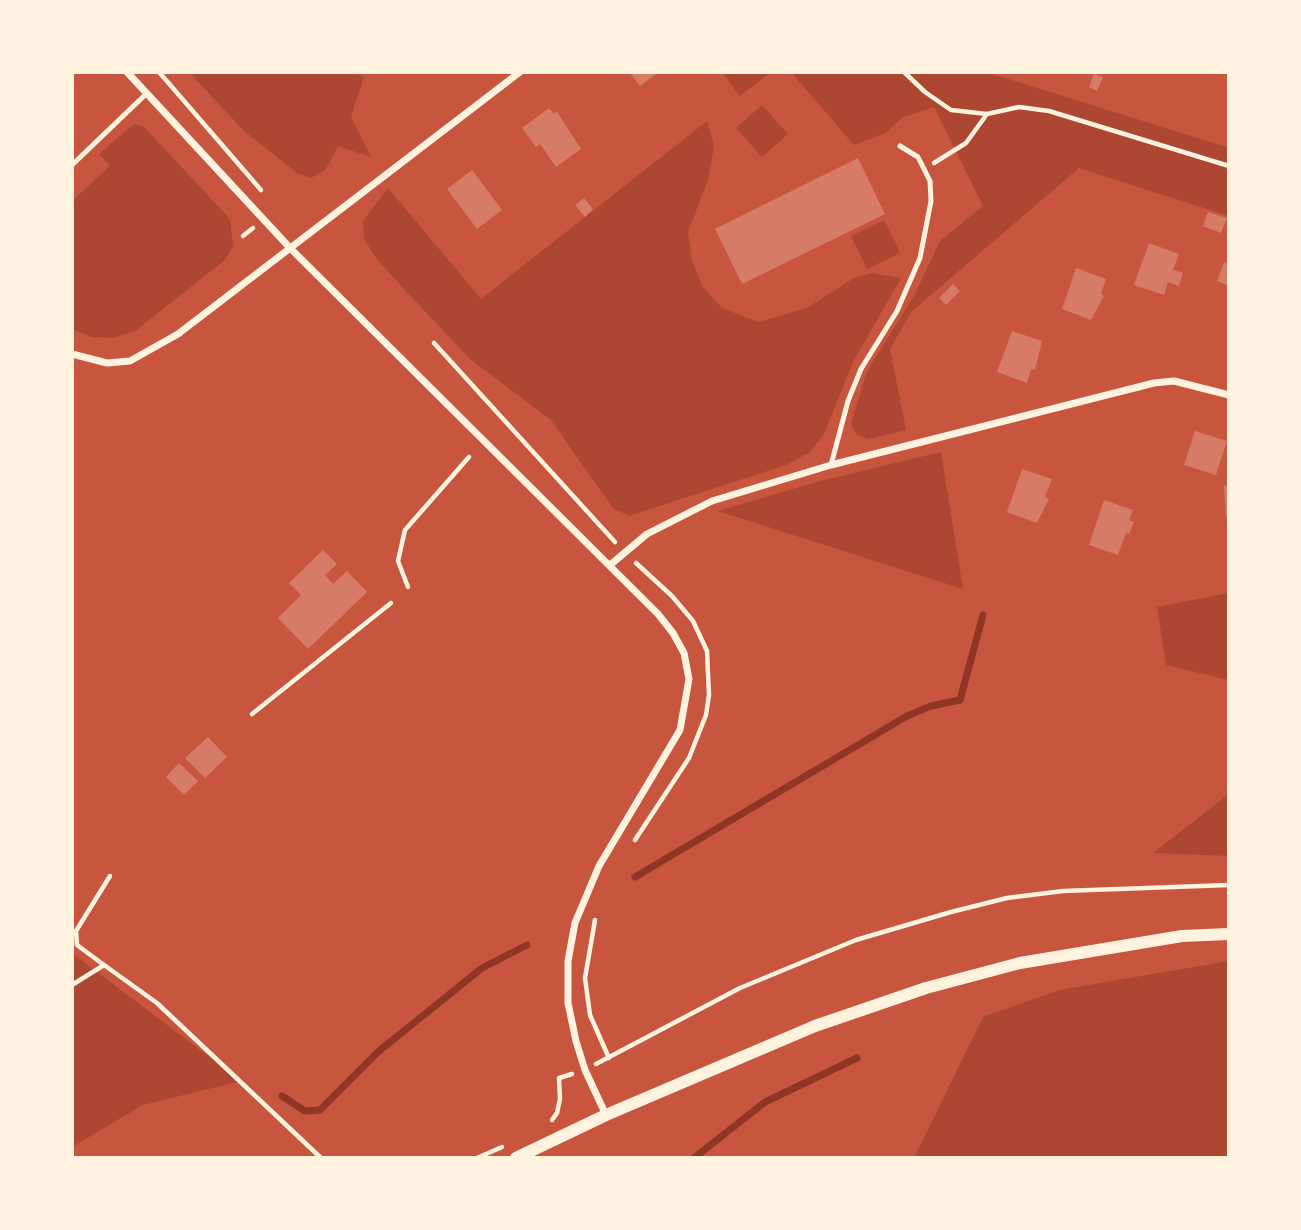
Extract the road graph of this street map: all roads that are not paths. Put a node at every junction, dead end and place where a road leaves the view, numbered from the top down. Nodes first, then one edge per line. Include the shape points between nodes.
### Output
1 (127, 72) edge
2 (520, 72) edge
3 (146, 94) junction
4 (900, 146) dead end
5 (72, 165) edge
6 (292, 249) junction
7 (72, 354) edge
8 (1229, 395) edge
9 (831, 465) junction
10 (610, 565) junction
11 (1229, 934) edge
12 (607, 1115) junction
13 (516, 1158) edge

1 - 3 street
2 - 6 street
3 - 5 lane
3 - 6 street
4 - 9 lane via 918,157 930,181 931,201 920,258 897,312 848,401
6 - 7 street via 178,334 130,360 107,363
6 - 10 street
8 - 9 street via 1174,381 1154,383
9 - 10 street via 712,501 647,534
10 - 12 street via 673,633 684,653 689,679 680,730 599,866 575,923 568,961 568,1003 585,1070
11 - 12 street via 1182,936 1020,963 926,988 815,1026
12 - 13 street

